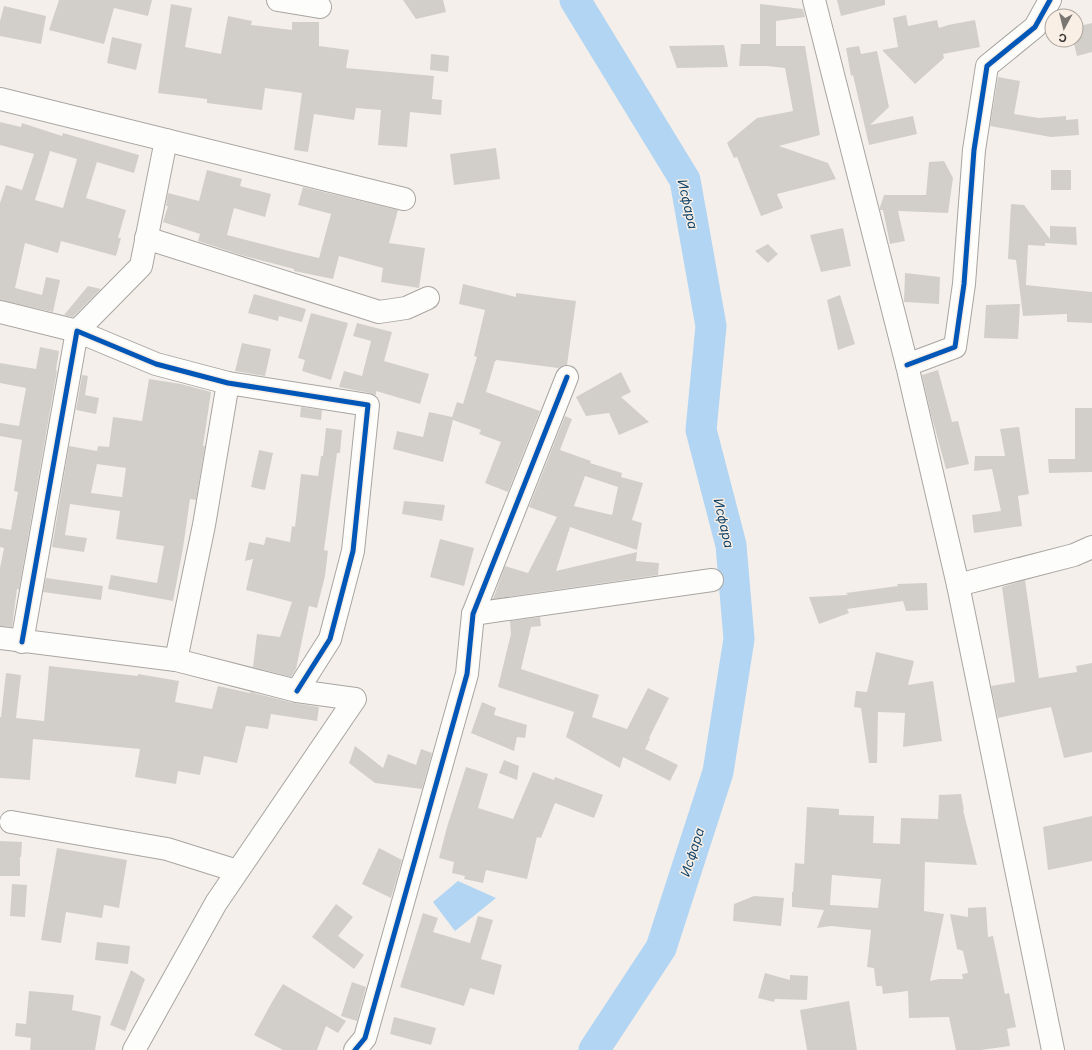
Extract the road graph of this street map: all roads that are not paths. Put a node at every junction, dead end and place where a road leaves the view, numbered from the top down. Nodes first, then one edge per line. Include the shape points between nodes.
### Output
1 (278, 0) edge
2 (814, 0) edge
3 (1050, 0) edge
4 (320, 7) dead end
5 (0, 99) edge
6 (166, 140) junction
7 (404, 199) dead end
8 (146, 238) junction
9 (428, 298) dead end
10 (0, 312) edge
11 (77, 331) junction
12 (907, 365) junction
13 (566, 377) dead end
14 (228, 383) junction
15 (1092, 547) edge
16 (712, 580) dead end
17 (958, 585) junction
18 (473, 614) junction
19 (0, 638) edge
20 (22, 642) junction
21 (176, 660) junction
22 (297, 691) junction
23 (11, 822) dead end
24 (237, 871) junction
25 (134, 1050) edge
26 (355, 1050) edge
27 (1053, 1050) edge

1 - 4 street
2 - 12 street
3 - 12 street via 1035,27 987,66 974,150 964,284 955,347
5 - 6 street
6 - 7 street
6 - 8 street
8 - 9 street via 379,312 406,308
8 - 11 street via 141,266
10 - 11 street
11 - 14 street via 156,364
11 - 20 street
12 - 17 street
13 - 18 street
14 - 21 street via 204,525
14 - 22 street via 368,405 353,551 330,640
15 - 17 street via 1074,555
16 - 18 street
17 - 27 street
18 - 26 street via 467,674 365,1038
19 - 20 street
20 - 21 street
21 - 22 street
22 - 24 street via 355,699
23 - 24 street via 167,849
24 - 25 street via 216,903

